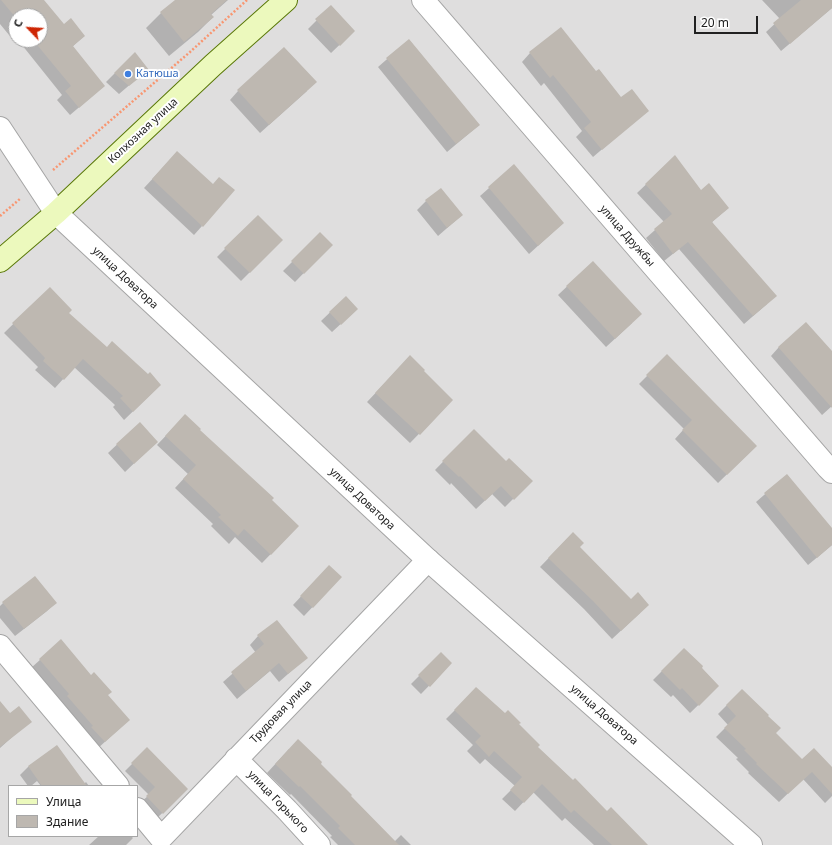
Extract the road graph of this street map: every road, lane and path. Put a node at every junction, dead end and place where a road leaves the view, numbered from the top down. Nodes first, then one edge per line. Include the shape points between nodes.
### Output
1 (247, 0) edge
2 (286, 0) edge
3 (423, 0) edge
4 (0, 128) edge
5 (37, 185) junction
6 (56, 213) junction
7 (0, 216) edge
8 (0, 261) edge
9 (832, 472) edge
10 (428, 560) junction
11 (0, 646) edge
12 (236, 759) junction
13 (117, 785) edge
14 (138, 810) edge
15 (319, 845) edge
16 (751, 845) edge

1 - 5 path
2 - 6 main road, Колхозная улица via 213,64
3 - 9 street, улица Дружбы
4 - 5 street, улица Доватора
5 - 6 street, улица Доватора
5 - 7 path
6 - 8 main road, Колхозная улица
6 - 10 street, улица Доватора
10 - 12 street, Трудовая улица
10 - 16 street, улица Доватора
11 - 13 street
12 - 14 street, Трудовая улица via 161,838
12 - 15 street, улица Горького

